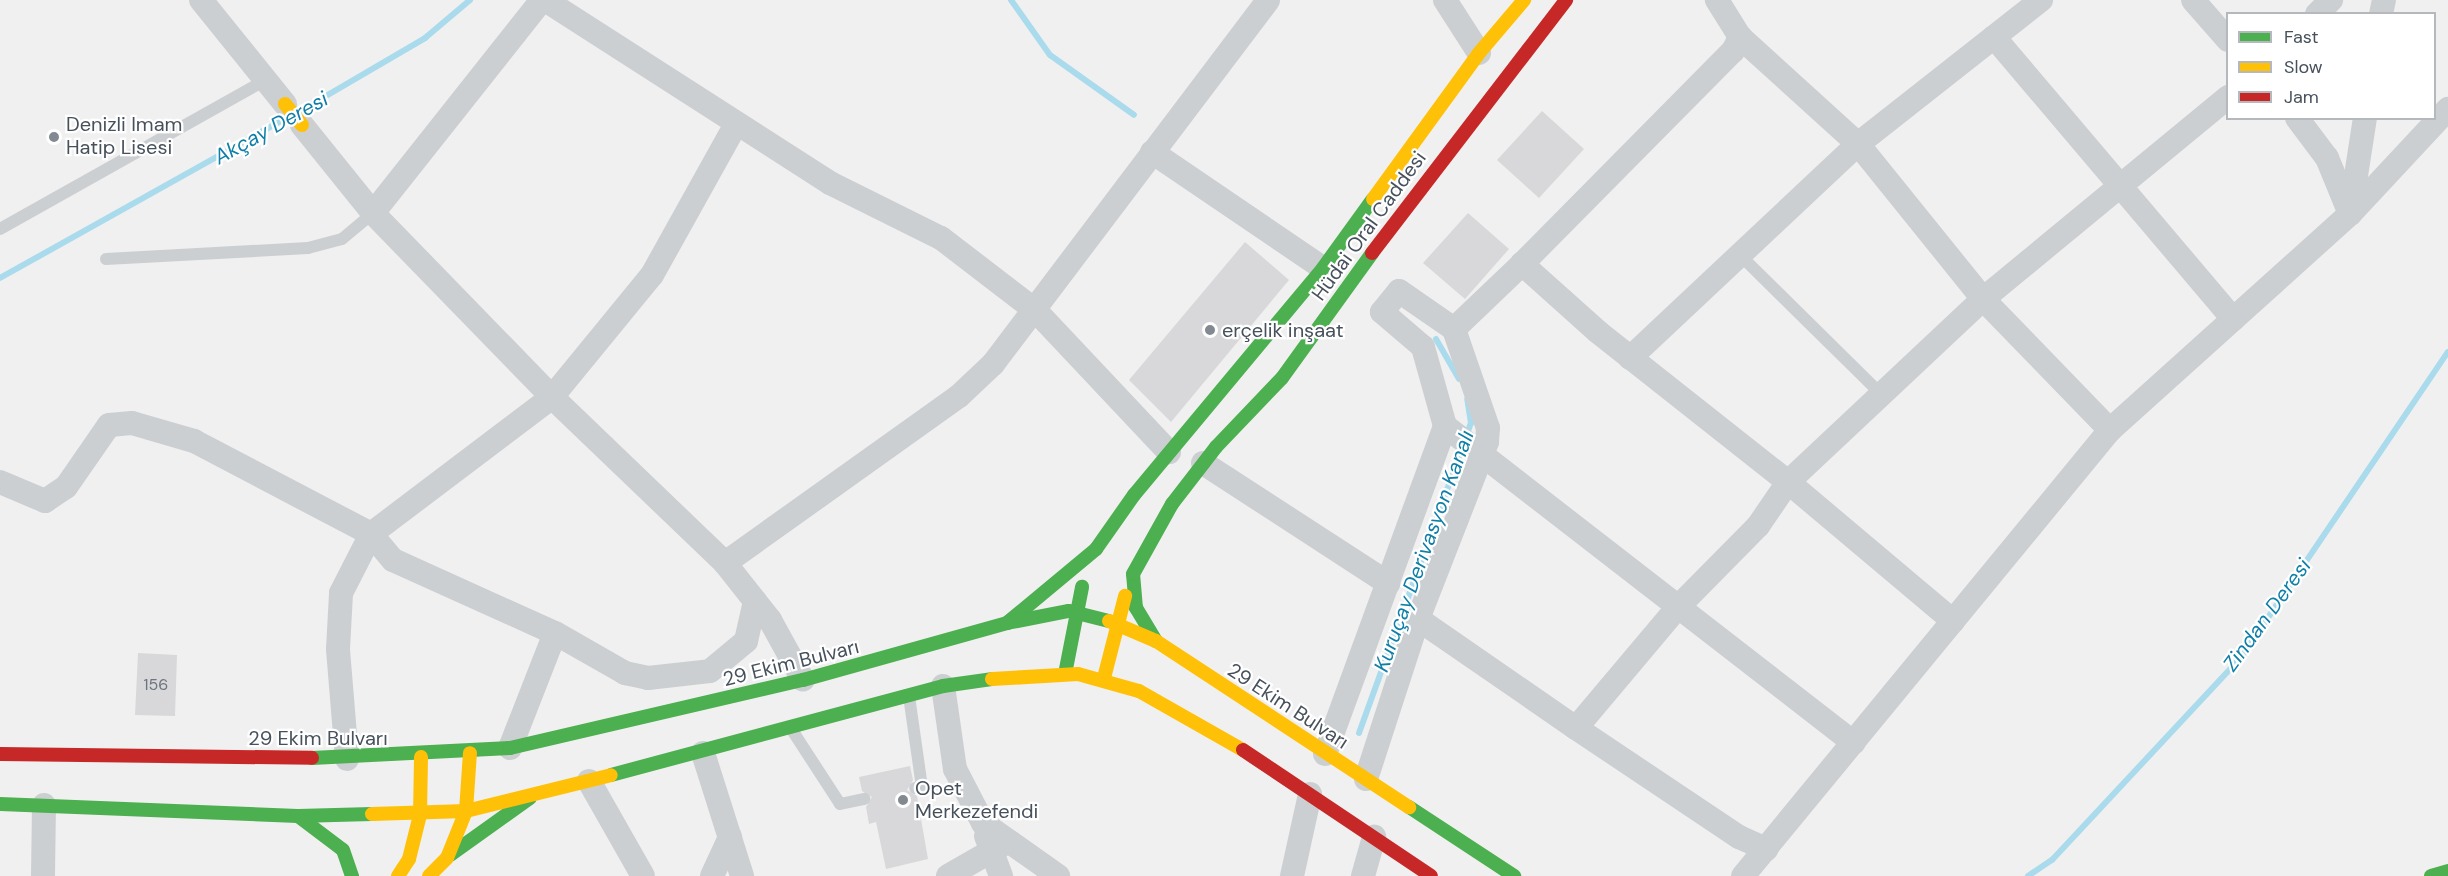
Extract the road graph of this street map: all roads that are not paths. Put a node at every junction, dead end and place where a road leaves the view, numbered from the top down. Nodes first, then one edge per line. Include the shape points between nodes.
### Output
1 (201, 0) edge
2 (544, 0) edge
3 (1269, 0) edge
4 (1445, 0) edge
5 (1524, 0) edge
6 (1566, 0) edge
7 (1717, 0) edge
8 (2193, 0) edge
9 (2331, 0) edge
10 (2037, 1) edge
11 (2319, 12) edge
12 (1740, 37) junction
13 (1994, 37) junction
14 (2226, 38) edge
15 (1479, 53) junction
16 (266, 80) junction
17 (2226, 99) edge
18 (285, 104) joint
19 (2448, 109) edge
20 (2298, 120) edge
21 (2365, 120) edge
22 (302, 125) joint
23 (735, 126) junction
24 (1858, 144) junction
25 (1152, 152) junction
26 (2120, 186) junction
27 (373, 213) junction
28 (2350, 213) junction
29 (0, 229) edge
30 (1741, 256) junction
31 (106, 259) dead end
32 (1522, 264) junction
33 (1323, 268) junction
34 (1983, 299) junction
35 (1036, 310) junction
36 (2233, 319) junction
37 (1454, 329) junction
38 (1630, 358) junction
39 (1882, 395) junction
40 (552, 397) junction
41 (1449, 429) junction
42 (2110, 430) junction
43 (1480, 450) junction
44 (1169, 452) junction
45 (1203, 463) junction
46 (0, 482) edge
47 (1788, 482) junction
48 (371, 534) junction
49 (1096, 549) junction
50 (725, 563) junction
51 (1133, 574) junction
52 (1388, 583) junction
53 (755, 601) junction
54 (1678, 608) junction
55 (1076, 612) junction
56 (1418, 619) junction
57 (1953, 621) junction
58 (1117, 622) junction
59 (1007, 623) junction
60 (555, 633) junction
61 (1156, 641) junction
62 (1065, 674) junction
63 (1104, 678) junction
64 (803, 680) junction
65 (944, 686) junction
66 (909, 696) junction
67 (1576, 728) junction
68 (791, 729) junction
69 (1854, 743) junction
70 (510, 748) junction
71 (470, 753) junction
72 (703, 753) junction
73 (0, 754) edge
74 (1325, 754) junction
75 (422, 757) junction
76 (347, 759) junction
77 (1366, 779) junction
78 (589, 781) junction
79 (915, 788) dead end
80 (538, 794) junction
81 (1310, 794) junction
82 (864, 799) dead end
83 (0, 804) edge
84 (45, 805) junction
85 (466, 811) junction
86 (420, 815) junction
87 (298, 816) junction
88 (730, 837) junction
89 (1374, 837) junction
90 (999, 847) junction
91 (1766, 849) junction
92 (447, 858) junction
93 (2448, 871) edge
94 (43, 876) edge
95 (352, 876) edge
96 (398, 876) edge
97 (429, 876) edge
98 (643, 876) edge
99 (712, 876) edge
100 (742, 876) edge
101 (948, 876) edge
102 (1001, 876) edge
103 (1058, 876) edge
104 (1292, 876) edge
105 (1363, 876) edge
106 (1431, 876) edge
107 (1514, 876) edge
108 (1743, 876) edge
109 (2431, 876) edge

1 - 16 street
2 - 23 street
2 - 27 street
3 - 25 street
4 - 15 street
5 - 15 main road, Hüdai Oral Caddesi
6 - 45 main road, Hüdai Oral Caddesi via 1449,148 1282,378
7 - 12 street
8 - 14 street
9 - 11 street
10 - 13 street
12 - 24 street
12 - 32 street via 1733,51
13 - 24 street
13 - 26 street
15 - 33 main road, Hüdai Oral Caddesi
16 - 18 street
16 - 29 lane
17 - 26 street
18 - 22 main road
19 - 28 street
20 - 28 street via 2327,158
21 - 28 street
22 - 27 street
23 - 35 street via 830,183 941,238
23 - 40 street via 652,275
24 - 30 street
24 - 34 street
25 - 33 street
25 - 35 street
26 - 34 street
26 - 36 street
27 - 31 lane via 342,239 308,248
27 - 40 street
28 - 36 street
30 - 38 street
30 - 39 lane
32 - 37 street
32 - 38 street
33 - 44 main road, Hüdai Oral Caddesi
34 - 39 street
34 - 42 street
35 - 44 street
35 - 50 street via 993,364 959,396
36 - 42 street
37 - 41 street via 1398,291 1383,312 1423,347
37 - 43 street via 1488,428
38 - 47 street
39 - 47 street
40 - 48 street
40 - 50 street
41 - 43 street
41 - 52 street
42 - 57 street
43 - 54 street
43 - 56 street
44 - 49 main road, Hüdai Oral Caddesi
45 - 51 main road, Hüdai Oral Caddesi via 1172,504
45 - 52 street
46 - 48 street via 45,501 66,487 109,425 132,423 194,441
47 - 54 street via 1758,526
47 - 57 street
48 - 60 street via 393,560
48 - 76 street via 341,593 338,650
49 - 55 main road
49 - 59 main road
50 - 53 street
51 - 58 main road, Hüdai Oral Caddesi
51 - 61 main road via 1136,608
52 - 74 street
53 - 60 street via 746,641 710,671 679,676 648,678 625,673
53 - 64 street
54 - 67 street
54 - 69 street
55 - 58 main road, 29 Ekim Bulvarı
55 - 59 main road, 29 Ekim Bulvarı via 1045,613
55 - 62 main road
56 - 67 street
56 - 77 street
57 - 69 street
58 - 61 main road, 29 Ekim Bulvarı
58 - 63 main road, Hüdai Oral Caddesi
59 - 64 main road, 29 Ekim Bulvarı
60 - 70 street
61 - 74 main road, 29 Ekim Bulvarı
62 - 63 main road
62 - 65 main road
63 - 81 main road via 1208,726
64 - 70 main road, 29 Ekim Bulvarı
65 - 66 main road
65 - 90 street via 955,769
66 - 68 main road
66 - 79 lane via 921,786
67 - 91 street via 1739,837
68 - 72 main road
68 - 82 lane via 840,804
69 - 91 street
70 - 71 main road, 29 Ekim Bulvarı
71 - 75 main road, 29 Ekim Bulvarı
71 - 85 main road
72 - 78 main road
72 - 88 street
73 - 76 main road, 29 Ekim Bulvarı
74 - 77 main road, 29 Ekim Bulvarı
75 - 76 main road, 29 Ekim Bulvarı
75 - 86 main road
77 - 107 main road, 29 Ekim Bulvarı
78 - 80 main road
78 - 98 street
80 - 85 main road
80 - 92 main road via 495,819
81 - 89 main road
81 - 104 street
83 - 84 main road
84 - 87 main road
84 - 94 street
85 - 86 main road
85 - 92 main road
86 - 87 main road
86 - 96 main road via 409,859
87 - 95 main road via 343,850
88 - 99 street
88 - 100 street
89 - 105 street
89 - 106 main road
90 - 101 street
90 - 102 street
90 - 103 street
91 - 108 street
92 - 97 main road
93 - 109 main road

